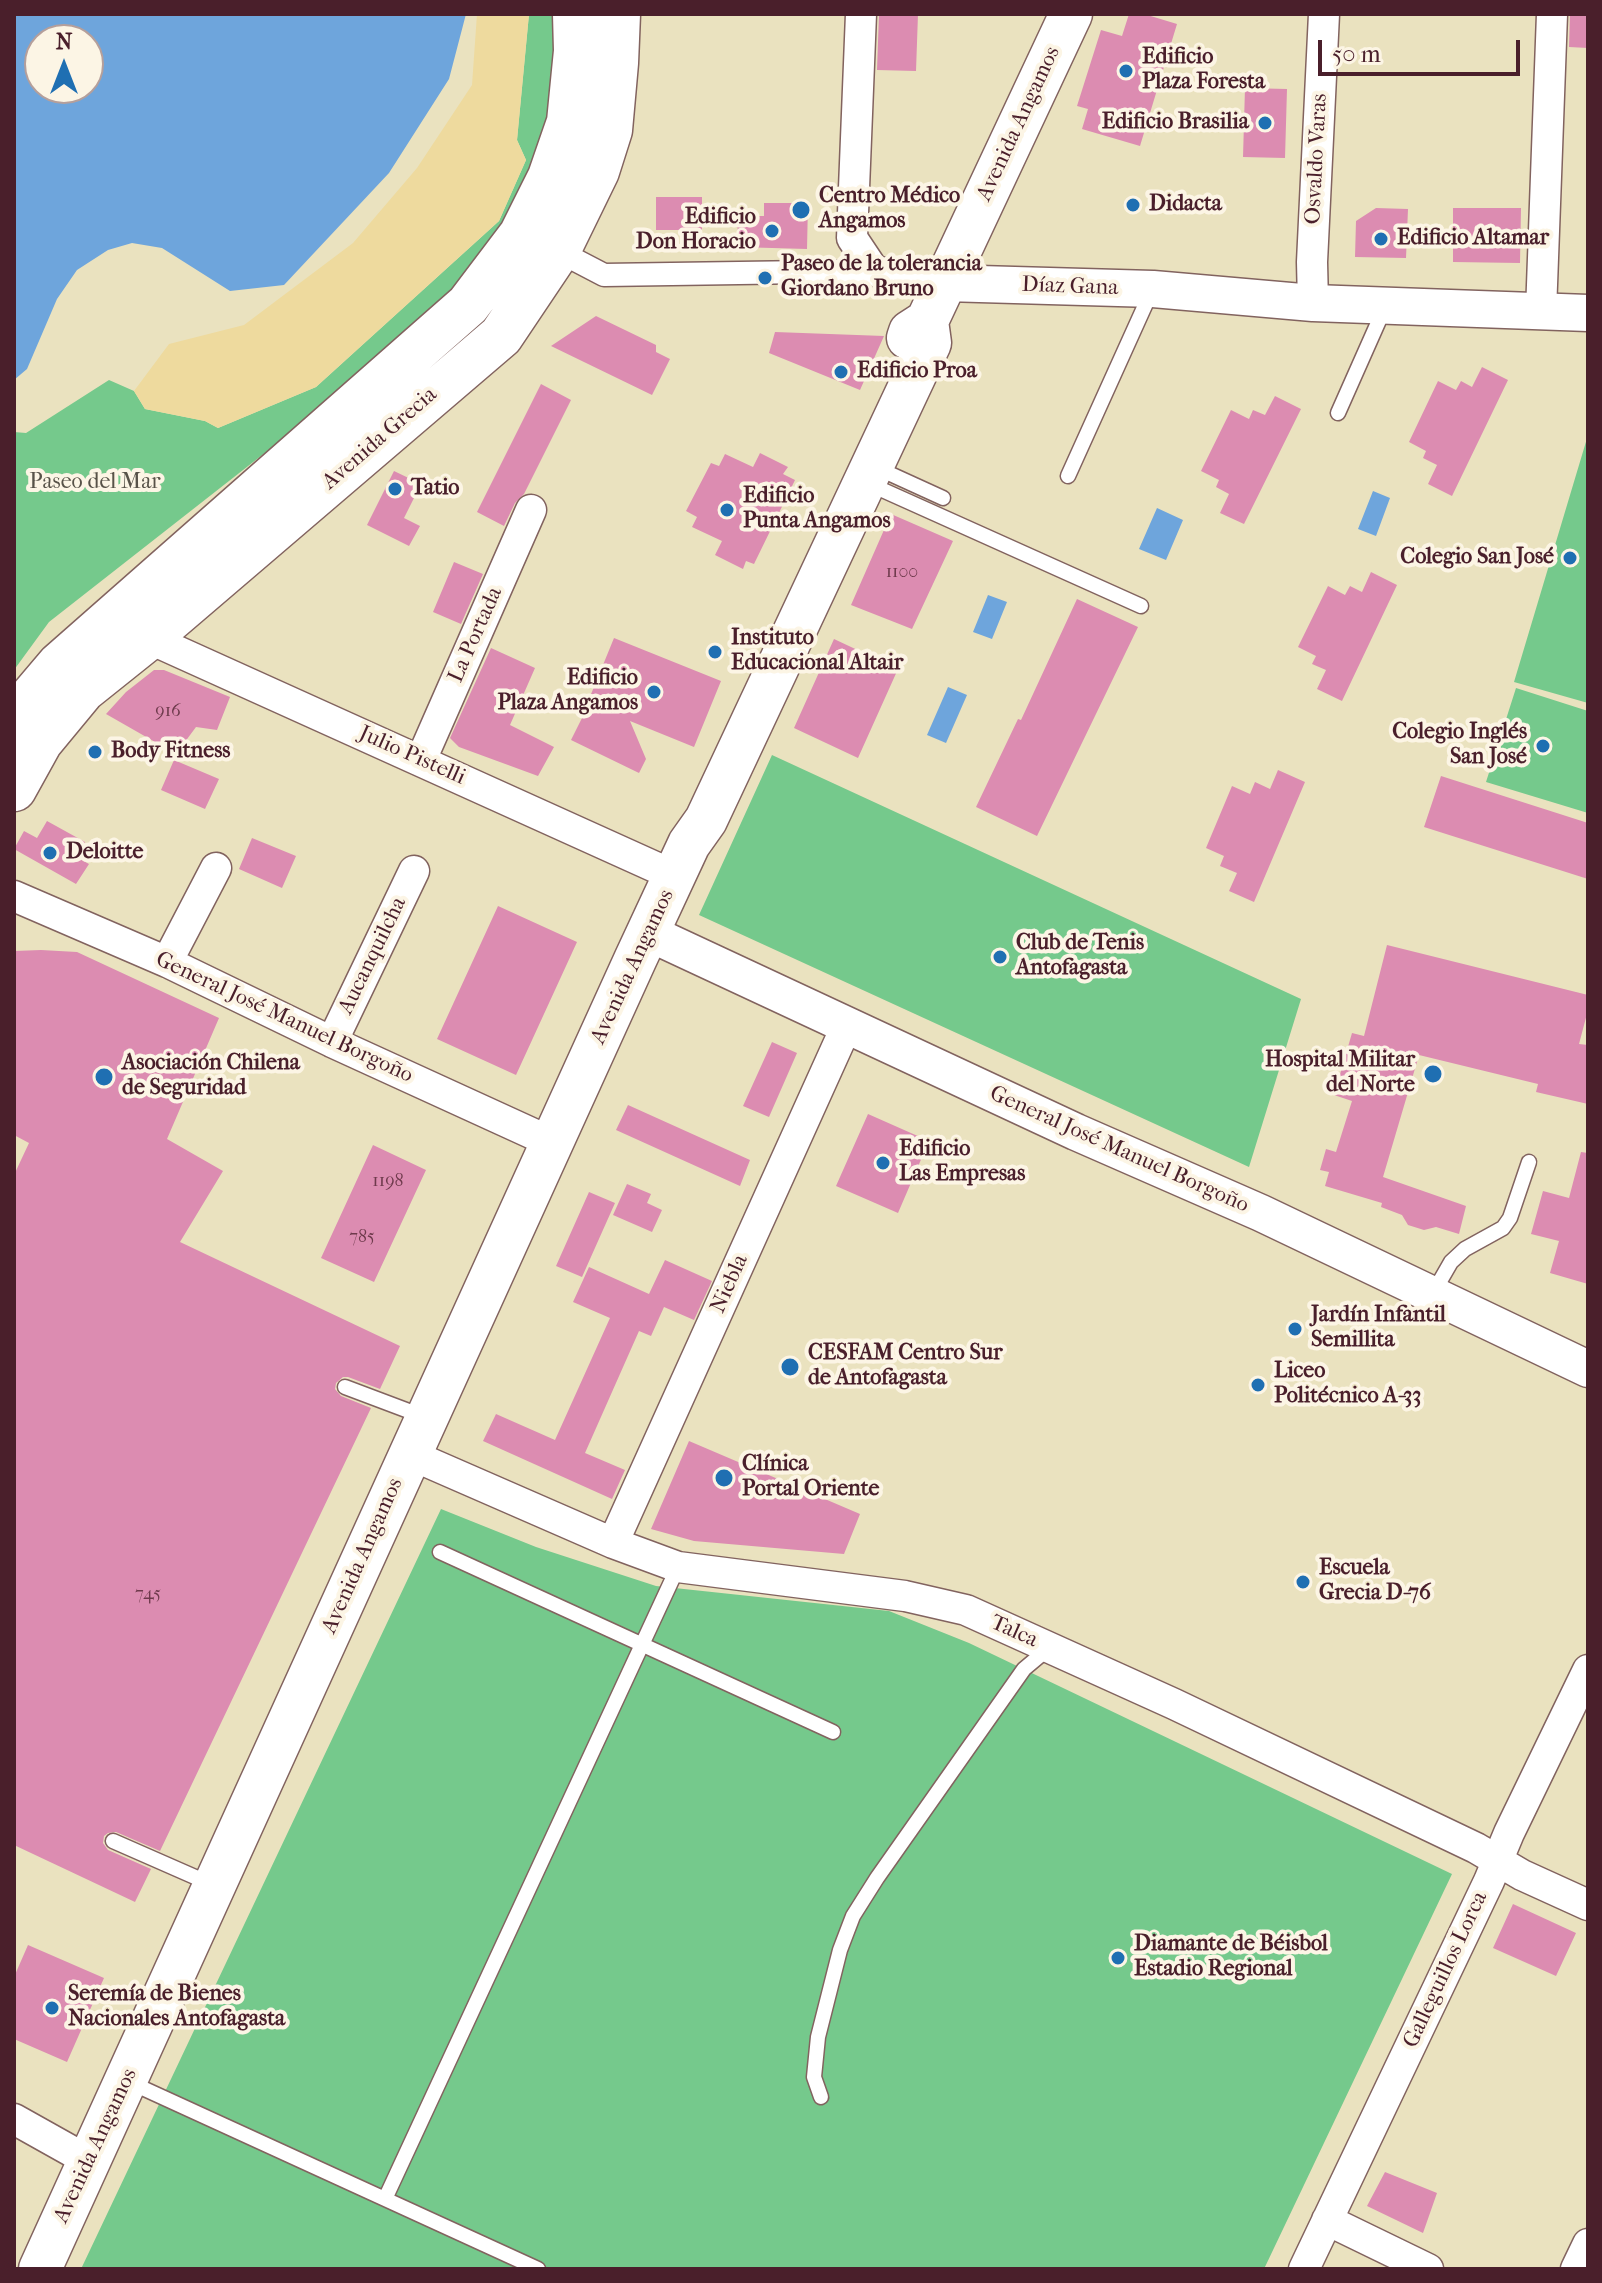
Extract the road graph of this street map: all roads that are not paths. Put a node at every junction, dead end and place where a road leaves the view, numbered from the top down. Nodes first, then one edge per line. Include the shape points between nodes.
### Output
1 (575, 14) edge
2 (618, 14) edge
3 (861, 14) edge
4 (1071, 14) edge
5 (1324, 14) edge
6 (1552, 14) edge
7 (558, 251) junction
8 (874, 271) junction
9 (945, 283) junction
10 (1153, 289) junction
11 (1313, 303) junction
12 (1386, 306) junction
13 (1541, 312) junction
14 (1588, 313) edge
15 (927, 321) junction
16 (1338, 413) dead end
17 (868, 473) junction
18 (1068, 476) dead end
19 (943, 498) dead end
20 (531, 510) dead end
21 (1141, 606) dead end
22 (148, 638) junction
23 (14, 718) edge
24 (421, 760) junction
25 (14, 789) edge
26 (682, 860) junction
27 (216, 868) dead end
28 (414, 871) dead end
29 (14, 896) edge
30 (649, 933) junction
31 (167, 962) junction
32 (847, 1025) junction
33 (332, 1042) junction
34 (553, 1143) junction
35 (1529, 1162) dead end
36 (1432, 1295) junction
37 (1588, 1369) edge
38 (345, 1387) dead end
39 (418, 1436) junction
40 (613, 1543) junction
41 (440, 1552) dead end
42 (678, 1567) junction
43 (642, 1645) junction
44 (1049, 1648) junction
45 (1588, 1670) edge
46 (833, 1732) dead end
47 (113, 1841) dead end
48 (1498, 1860) junction
49 (214, 1885) junction
50 (1588, 1905) edge
51 (127, 2081) junction
52 (821, 2097) dead end
53 (14, 2119) edge
54 (89, 2161) junction
55 (385, 2199) junction
56 (1327, 2220) junction
57 (1588, 2244) edge
58 (40, 2269) edge
59 (538, 2269) edge
60 (1304, 2269) edge
61 (1428, 2269) edge
62 (1576, 2269) edge

1 - 23 highway, Avenida Grecia via 569,122 550,177 521,235 468,305 59,665
2 - 7 highway, Avenida Grecia via 610,130 597,171
3 - 8 street via 852,238
4 - 9 main road, Avenida Angamos
5 - 11 street, Osvaldo Varas
6 - 13 street
7 - 8 street, Díaz Gana via 604,275
7 - 22 highway, Avenida Grecia via 501,336
8 - 9 street, Díaz Gana
9 - 10 street, Díaz Gana
9 - 15 main road, Avenida Angamos
10 - 11 street, Díaz Gana
10 - 18 lane
11 - 12 street, Díaz Gana
12 - 13 street, Díaz Gana
12 - 16 lane
13 - 14 street, Díaz Gana
15 - 17 main road, Avenida Angamos via 930,343
15 - 26 main road, Avenida Angamos via 910,332 689,815
17 - 19 lane
17 - 21 lane
17 - 26 main road, Avenida Angamos via 706,820
20 - 24 street, La Portada
22 - 24 street, Julio Pistelli
22 - 25 highway, Avenida Grecia via 83,690 40,742
24 - 26 street, Julio Pistelli
26 - 30 main road, Avenida Angamos
27 - 31 street
28 - 33 street, Aucanquilcha
29 - 31 street, General José Manuel Borgoño
30 - 32 street, General José Manuel Borgoño
30 - 34 main road, Avenida Angamos
31 - 33 street, General José Manuel Borgoño
32 - 36 street, General José Manuel Borgoño
32 - 40 street, Niebla
33 - 34 street, General José Manuel Borgoño
34 - 39 main road, Avenida Angamos
35 - 36 lane via 1503,1228 1451,1262
36 - 37 street, General José Manuel Borgoño
38 - 39 lane
39 - 40 street, Talca
39 - 49 main road, Avenida Angamos
40 - 42 street, Talca
41 - 43 lane
42 - 43 lane
42 - 44 street, Talca via 905,1596 966,1610
43 - 46 lane
43 - 55 lane
44 - 48 street, Talca
44 - 52 lane via 1024,1669 853,1916 818,2037 814,2077
45 - 48 street, Galleguillos Lorca
47 - 49 lane
48 - 50 street, Talca
48 - 56 street, Galleguillos Lorca
49 - 51 main road, Avenida Angamos
51 - 54 main road, Avenida Angamos
51 - 55 lane
53 - 54 street
54 - 58 main road, Avenida Angamos
55 - 59 lane
56 - 60 street, Galleguillos Lorca
56 - 61 street
57 - 62 street

